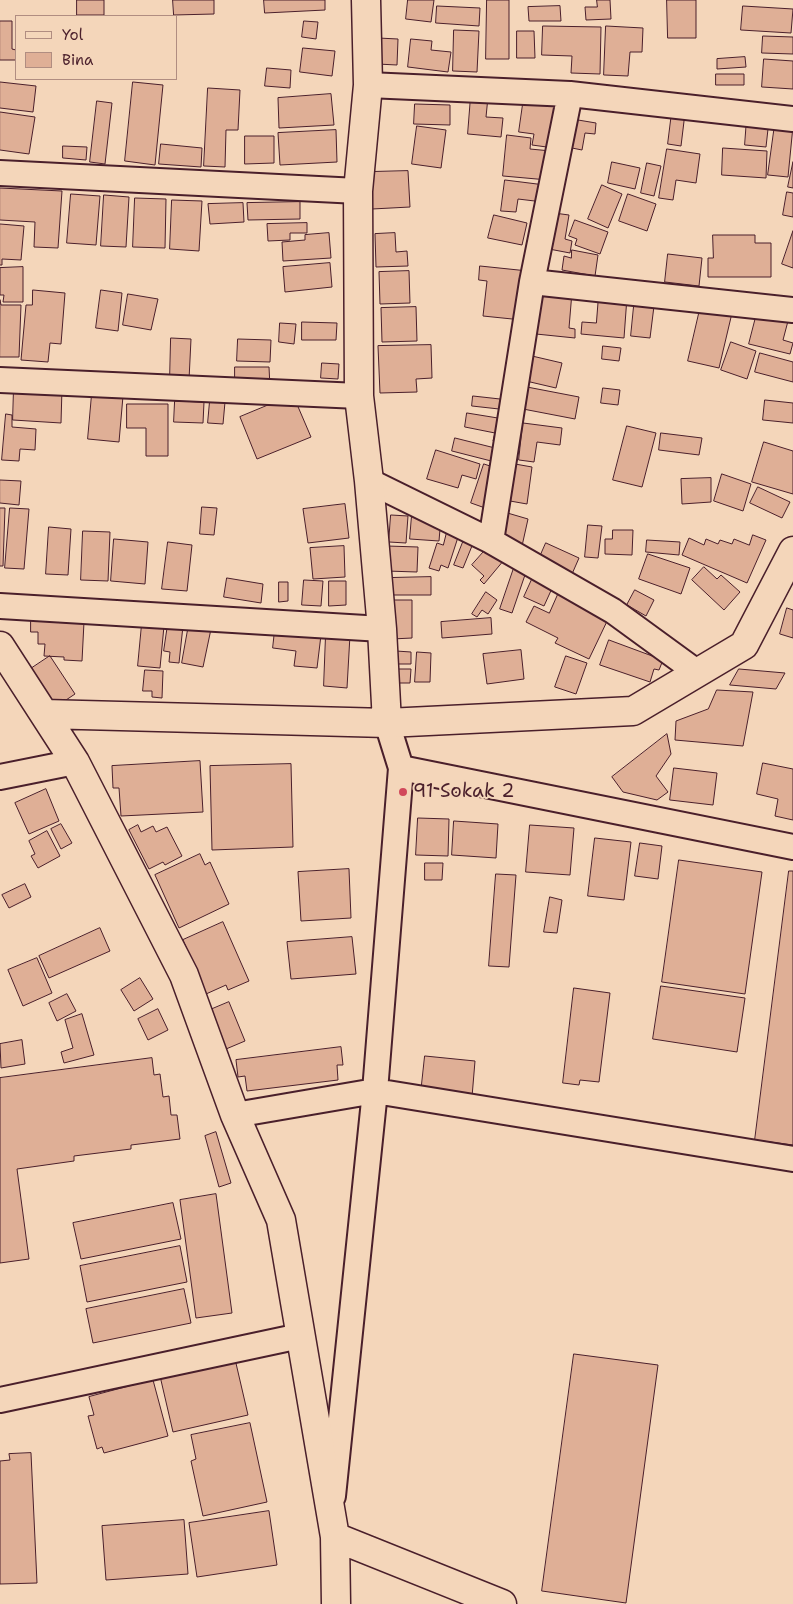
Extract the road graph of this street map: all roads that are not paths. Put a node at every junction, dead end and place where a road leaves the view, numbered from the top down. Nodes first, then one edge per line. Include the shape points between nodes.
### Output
1 (366, 0) edge
2 (368, 85) junction
3 (570, 94) junction
4 (793, 119) edge
5 (0, 173) edge
6 (358, 191) junction
7 (532, 282) junction
8 (793, 310) edge
9 (0, 380) edge
10 (359, 396) junction
11 (369, 481) junction
12 (491, 541) junction
13 (793, 551) edge
14 (0, 606) edge
15 (382, 629) junction
16 (0, 646) edge
17 (698, 673) junction
18 (44, 714) junction
19 (387, 723) junction
20 (75, 762) junction
21 (401, 768) junction
22 (0, 777) edge
23 (793, 847) edge
24 (375, 1091) junction
25 (235, 1115) junction
26 (793, 1159) edge
27 (300, 1336) junction
28 (0, 1400) edge
29 (333, 1526) junction
30 (336, 1604) edge
31 (502, 1604) edge

1 - 2 street
2 - 3 street
2 - 6 street
3 - 4 street
3 - 7 street
5 - 6 street
6 - 10 street
7 - 8 street
7 - 12 street
9 - 10 street
10 - 11 street
11 - 12 street
11 - 15 street
12 - 17 street via 613,611
13 - 17 street via 744,645
14 - 15 street
15 - 19 street
16 - 18 street
17 - 19 street via 633,711
18 - 19 street
18 - 20 street
19 - 21 street
20 - 22 street
20 - 25 street via 184,975
21 - 23 street
21 - 24 street
24 - 25 street
24 - 26 street
24 - 29 street
25 - 27 street via 281,1220
27 - 28 street
27 - 29 street
29 - 30 street
29 - 31 street

